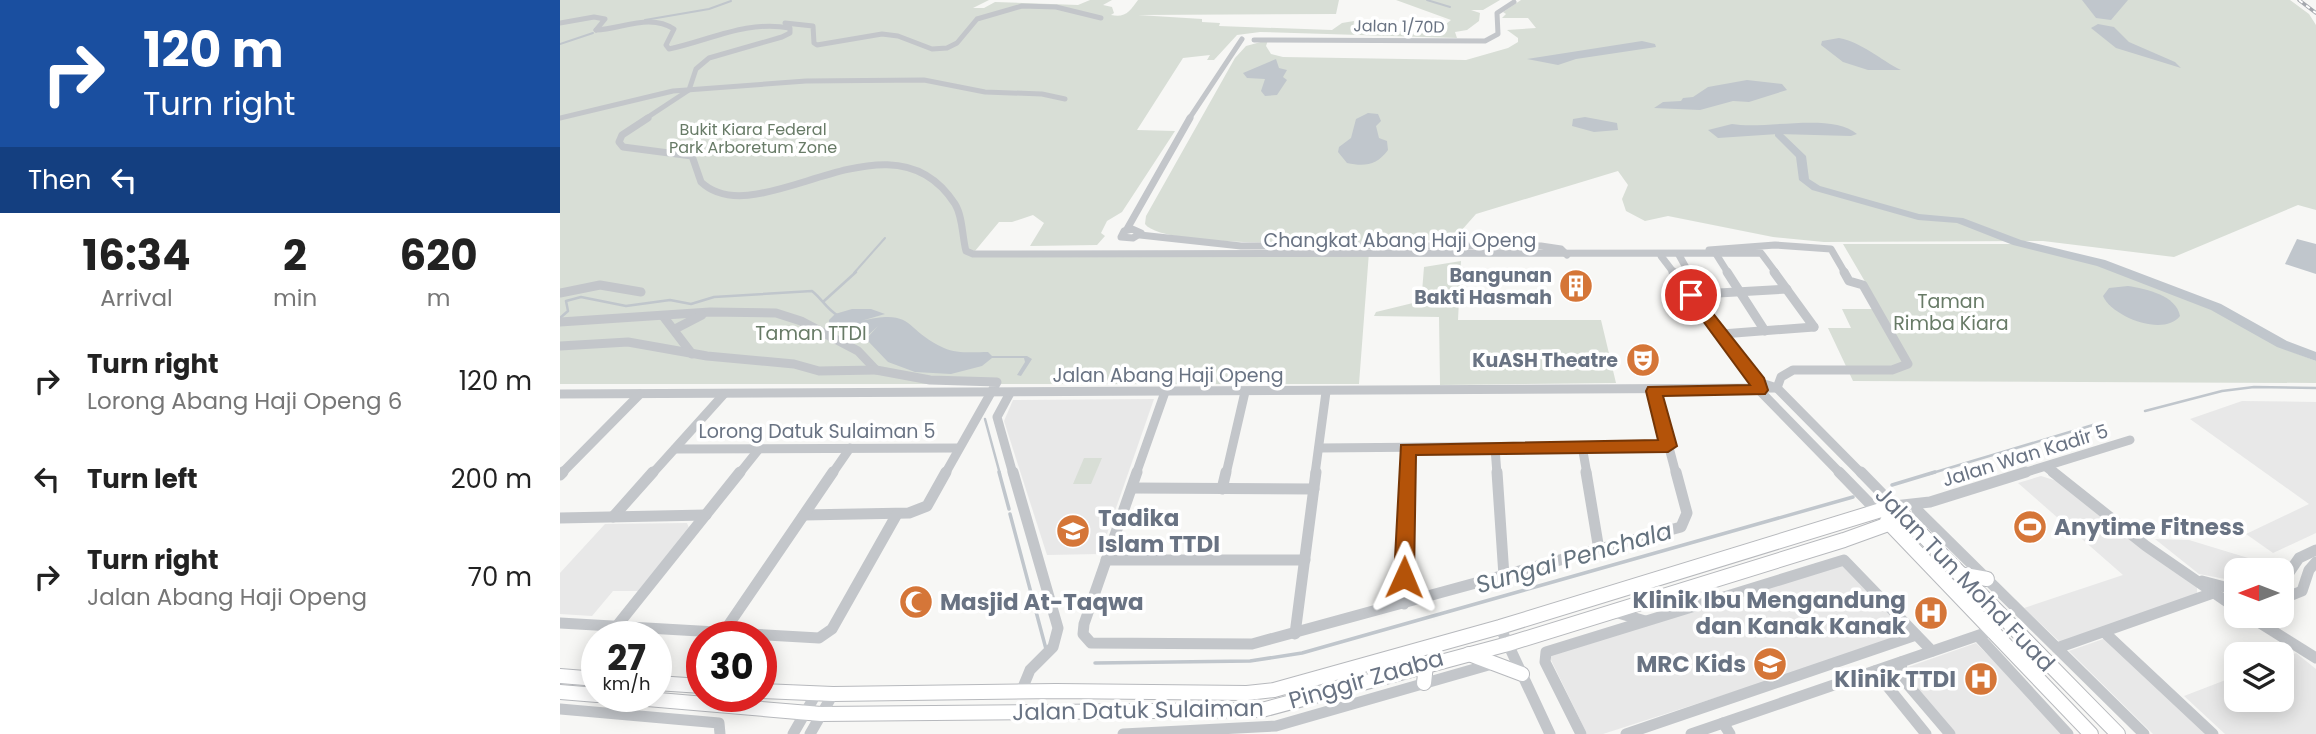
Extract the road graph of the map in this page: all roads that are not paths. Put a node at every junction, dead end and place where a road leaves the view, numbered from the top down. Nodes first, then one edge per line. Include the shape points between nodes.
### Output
1 (1512, 1) edge
2 (1101, 18) dead end
3 (560, 23) edge
4 (774, 25) junction
5 (1249, 40) junction
6 (689, 90) junction
7 (1065, 99) dead end
8 (560, 118) edge
9 (1137, 234) junction
10 (1563, 253) junction
11 (1679, 255) junction
12 (1713, 255) junction
13 (1661, 256) junction
14 (1787, 289) junction
15 (641, 292) dead end
16 (1740, 292) junction
17 (560, 293) edge
18 (710, 312) junction
19 (663, 316) junction
20 (560, 322) edge
21 (675, 328) junction
22 (1765, 331) junction
23 (1722, 334) junction
24 (560, 346) edge
25 (692, 354) junction
26 (876, 370) junction
27 (1759, 386) junction
28 (1777, 388) junction
29 (1654, 391) junction
30 (1165, 392) junction
31 (1245, 392) junction
32 (1326, 392) junction
33 (990, 393) junction
34 (1010, 393) junction
35 (560, 394) edge
36 (640, 394) junction
37 (724, 394) junction
38 (1812, 423) junction
39 (1801, 433) junction
40 (2130, 440) dead end
41 (1583, 446) junction
42 (1668, 446) junction
43 (959, 448) junction
44 (1319, 448) junction
45 (1495, 448) junction
46 (675, 449) junction
47 (759, 449) junction
48 (850, 449) junction
49 (1408, 449) junction
50 (2046, 467) junction
51 (560, 475) edge
52 (1132, 488) junction
53 (1222, 489) junction
54 (1314, 489) junction
55 (1930, 502) junction
56 (1894, 506) junction
57 (1877, 511) junction
58 (897, 514) junction
59 (1911, 514) junction
60 (706, 515) junction
61 (804, 515) junction
62 (613, 517) junction
63 (560, 518) edge
64 (1890, 524) junction
65 (1865, 533) junction
66 (1844, 540) junction
67 (1907, 541) junction
68 (1599, 550) junction
69 (2316, 550) edge
70 (1106, 560) junction
71 (1305, 560) junction
72 (1844, 560) junction
73 (2316, 562) edge
74 (2294, 565) edge
75 (2187, 575) junction
76 (1504, 576) junction
77 (1963, 577) junction
78 (1987, 579) junction
79 (2224, 588) edge
80 (2213, 593) junction
81 (2294, 594) edge
82 (2224, 600) edge
83 (1404, 604) junction
84 (1614, 611) junction
85 (621, 621) edge
86 (731, 621) edge
87 (1647, 621) junction
88 (560, 623) edge
89 (581, 624) edge
90 (1500, 627) junction
91 (2269, 628) edge
92 (2273, 628) edge
93 (1994, 630) junction
94 (2274, 631) junction
95 (2104, 632) junction
96 (1295, 634) junction
97 (1916, 635) junction
98 (777, 636) edge
99 (1978, 636) junction
100 (1508, 644) junction
101 (2057, 648) junction
102 (1932, 651) junction
103 (1469, 654) junction
104 (2316, 658) edge
105 (1901, 662) junction
106 (1493, 663) junction
107 (1426, 665) junction
108 (1874, 671) junction
109 (1522, 674) junction
110 (560, 676) edge
111 (581, 677) edge
112 (1424, 683) junction
113 (560, 692) edge
114 (777, 692) edge
115 (1021, 692) junction
116 (581, 694) edge
117 (816, 694) junction
118 (833, 694) junction
119 (672, 702) edge
120 (2116, 708) junction
121 (560, 709) edge
122 (804, 714) junction
123 (821, 714) junction
124 (1727, 728) edge
125 (2116, 732) edge
126 (720, 734) edge
127 (793, 734) edge
128 (810, 734) edge
129 (1123, 734) edge
130 (1550, 734) edge
131 (1581, 734) edge
132 (1626, 734) edge
133 (1690, 734) edge
134 (1926, 734) edge
135 (1950, 734) edge
136 (2068, 734) edge
137 (2091, 734) edge
138 (2144, 734) edge
139 (2213, 734) edge

1 - 5 street, Jalan 1/70D via 1497,13 1496,37 1485,41
2 - 4 street via 1062,5 1009,9 977,19 955,44 938,50 890,34 817,45 813,26
3 - 4 street via 599,17 606,20 596,29 601,31 666,23 674,29 666,45 669,49 732,29
4 - 6 street via 790,28 790,33 709,58 696,69
5 - 9 street via 1228,61 1140,216
5 - 9 street via 1196,107 1127,229
6 - 7 street via 806,81 923,80 985,92
6 - 8 street
6 - 10 street, Changkat Abang Haji Openg via 622,135 619,142 692,156 704,185 724,193 777,190 860,167 905,163 930,174 956,206 966,251 973,254
9 - 10 street via 1240,250 1531,248
10 - 13 street, Changkat Abang Haji Openg
11 - 12 street, Changkat Abang Haji Openg
11 - 13 street, Changkat Abang Haji Openg
11 - 16 street via 1701,294
12 - 14 street, Changkat Abang Haji Openg via 1761,253
12 - 16 street
12 - 28 street via 1709,250 1775,245 1831,249 1849,281 1863,285 1908,364 1892,370 1793,370 1782,377
13 - 23 street, Jalan Tun Mohd Fuad
14 - 16 street
14 - 22 street via 1814,327
15 - 17 street via 593,286
16 - 22 street
18 - 19 street
18 - 21 street
18 - 26 street via 789,316 858,351
19 - 20 street
19 - 21 street
21 - 25 street
22 - 23 street
23 - 27 street, Jalan Tun Mohd Fuad
24 - 25 street via 628,342
25 - 26 street via 778,362 818,371
26 - 33 street via 930,380 995,380
27 - 28 street, Jalan Abang Haji Openg
27 - 29 street, Jalan Abang Haji Openg
27 - 39 street, Jalan Tun Mohd Fuad
28 - 38 street, Jalan Tun Mohd Fuad
29 - 32 street, Jalan Abang Haji Openg
29 - 42 street
30 - 31 street, Jalan Abang Haji Openg
30 - 34 street, Jalan Abang Haji Openg
30 - 52 street
31 - 32 street, Jalan Abang Haji Openg
31 - 53 street
32 - 44 street
33 - 34 street, Jalan Abang Haji Openg
33 - 37 street, Jalan Abang Haji Openg
33 - 43 street
34 - 115 street via 997,417 1057,621 1058,641 1029,671
35 - 36 street, Jalan Abang Haji Openg
36 - 37 street, Jalan Abang Haji Openg
36 - 51 street
37 - 46 street
38 - 39 street via 1804,424
38 - 56 street, Jalan Tun Mohd Fuad
39 - 57 street, Jalan Tun Mohd Fuad
40 - 50 street, Jalan Wan Kadir 5
41 - 42 street
41 - 45 street
41 - 68 street
42 - 68 street via 1686,521 1681,527
43 - 48 street, Lorong Datuk Sulaiman 5
43 - 58 street via 927,506
44 - 49 street
44 - 54 street
45 - 49 street
45 - 76 street
46 - 47 street, Lorong Datuk Sulaiman 5
46 - 62 street
47 - 48 street, Lorong Datuk Sulaiman 5
47 - 60 street
48 - 61 street
49 - 83 street
50 - 55 street, Jalan Wan Kadir 5
50 - 75 street
52 - 53 street
52 - 70 street
53 - 54 street
54 - 71 street
55 - 56 street, Jalan Wan Kadir 5
55 - 59 street, Jalan Wan Kadir 5
56 - 57 main road, Jalan Datuk Sulaiman
56 - 59 main road, Jalan Tun Mohd Fuad
57 - 64 main road, Jalan Tun Mohd Fuad
57 - 90 main road, Jalan Datuk Sulaiman
58 - 61 street
58 - 98 street via 832,628 819,638
59 - 64 main road, Jalan Datuk Sulaiman
59 - 77 main road, Jalan Tun Mohd Fuad
59 - 78 street, Jalan Tun Mohd Fuad
60 - 62 street
60 - 85 street
61 - 86 street
62 - 63 street
64 - 65 main road, Jalan Datuk Sulaiman
64 - 67 main road, Jalan Tun Mohd Fuad
65 - 66 main road, Jalan Datuk Sulaiman
65 - 67 main road via 1896,535
66 - 72 street
66 - 84 main road, Jalan Datuk Sulaiman
67 - 93 main road, Jalan Tun Mohd Fuad
68 - 76 street
69 - 74 street
70 - 71 street
70 - 96 street via 1084,624 1083,634 1091,643 1252,644
71 - 96 street
72 - 87 street
72 - 97 street
73 - 81 street via 2302,591
75 - 79 street
75 - 80 street
76 - 83 street
77 - 78 main road
77 - 93 main road via 1992,616
77 - 125 main road, Jalan Tun Mohd Fuad
78 - 101 street, Jalan Tun Mohd Fuad
80 - 82 street
80 - 95 street
83 - 96 street
84 - 87 street
84 - 100 main road, Jalan Datuk Sulaiman
87 - 131 street via 1543,656
88 - 89 street
90 - 100 street
90 - 115 main road, Jalan Datuk Sulaiman via 1274,690
91 - 94 street
92 - 94 street
93 - 99 street
93 - 137 main road, Jalan Tun Mohd Fuad
94 - 104 street
95 - 101 street
95 - 139 street
97 - 102 street
97 - 132 street
99 - 102 street
99 - 136 street, Jalan Tun Mohd Fuad
100 - 103 main road, Jalan Datuk Sulaiman
100 - 109 street
101 - 120 street, Jalan Tun Mohd Fuad
102 - 105 street
103 - 106 main road
103 - 107 main road, Jalan Datuk Sulaiman
105 - 108 street
105 - 135 street via 1903,679
106 - 109 main road
106 - 112 street, Pinggir Zaaba
107 - 112 main road
107 - 123 main road, Jalan Datuk Sulaiman via 1262,710
108 - 124 street
108 - 134 street
109 - 130 street
110 - 111 main road
112 - 129 street, Pinggir Zaaba via 1276,726
113 - 116 main road
114 - 117 main road, Jalan Datuk Sulaiman
115 - 118 main road, Jalan Datuk Sulaiman
117 - 118 main road, Jalan Datuk Sulaiman
117 - 122 street
118 - 123 street
119 - 122 main road, Jalan Datuk Sulaiman
120 - 125 street
120 - 138 street, Jalan Tun Mohd Fuad
121 - 126 street via 719,723
122 - 123 main road, Jalan Datuk Sulaiman
122 - 127 street
123 - 128 street
124 - 133 street

